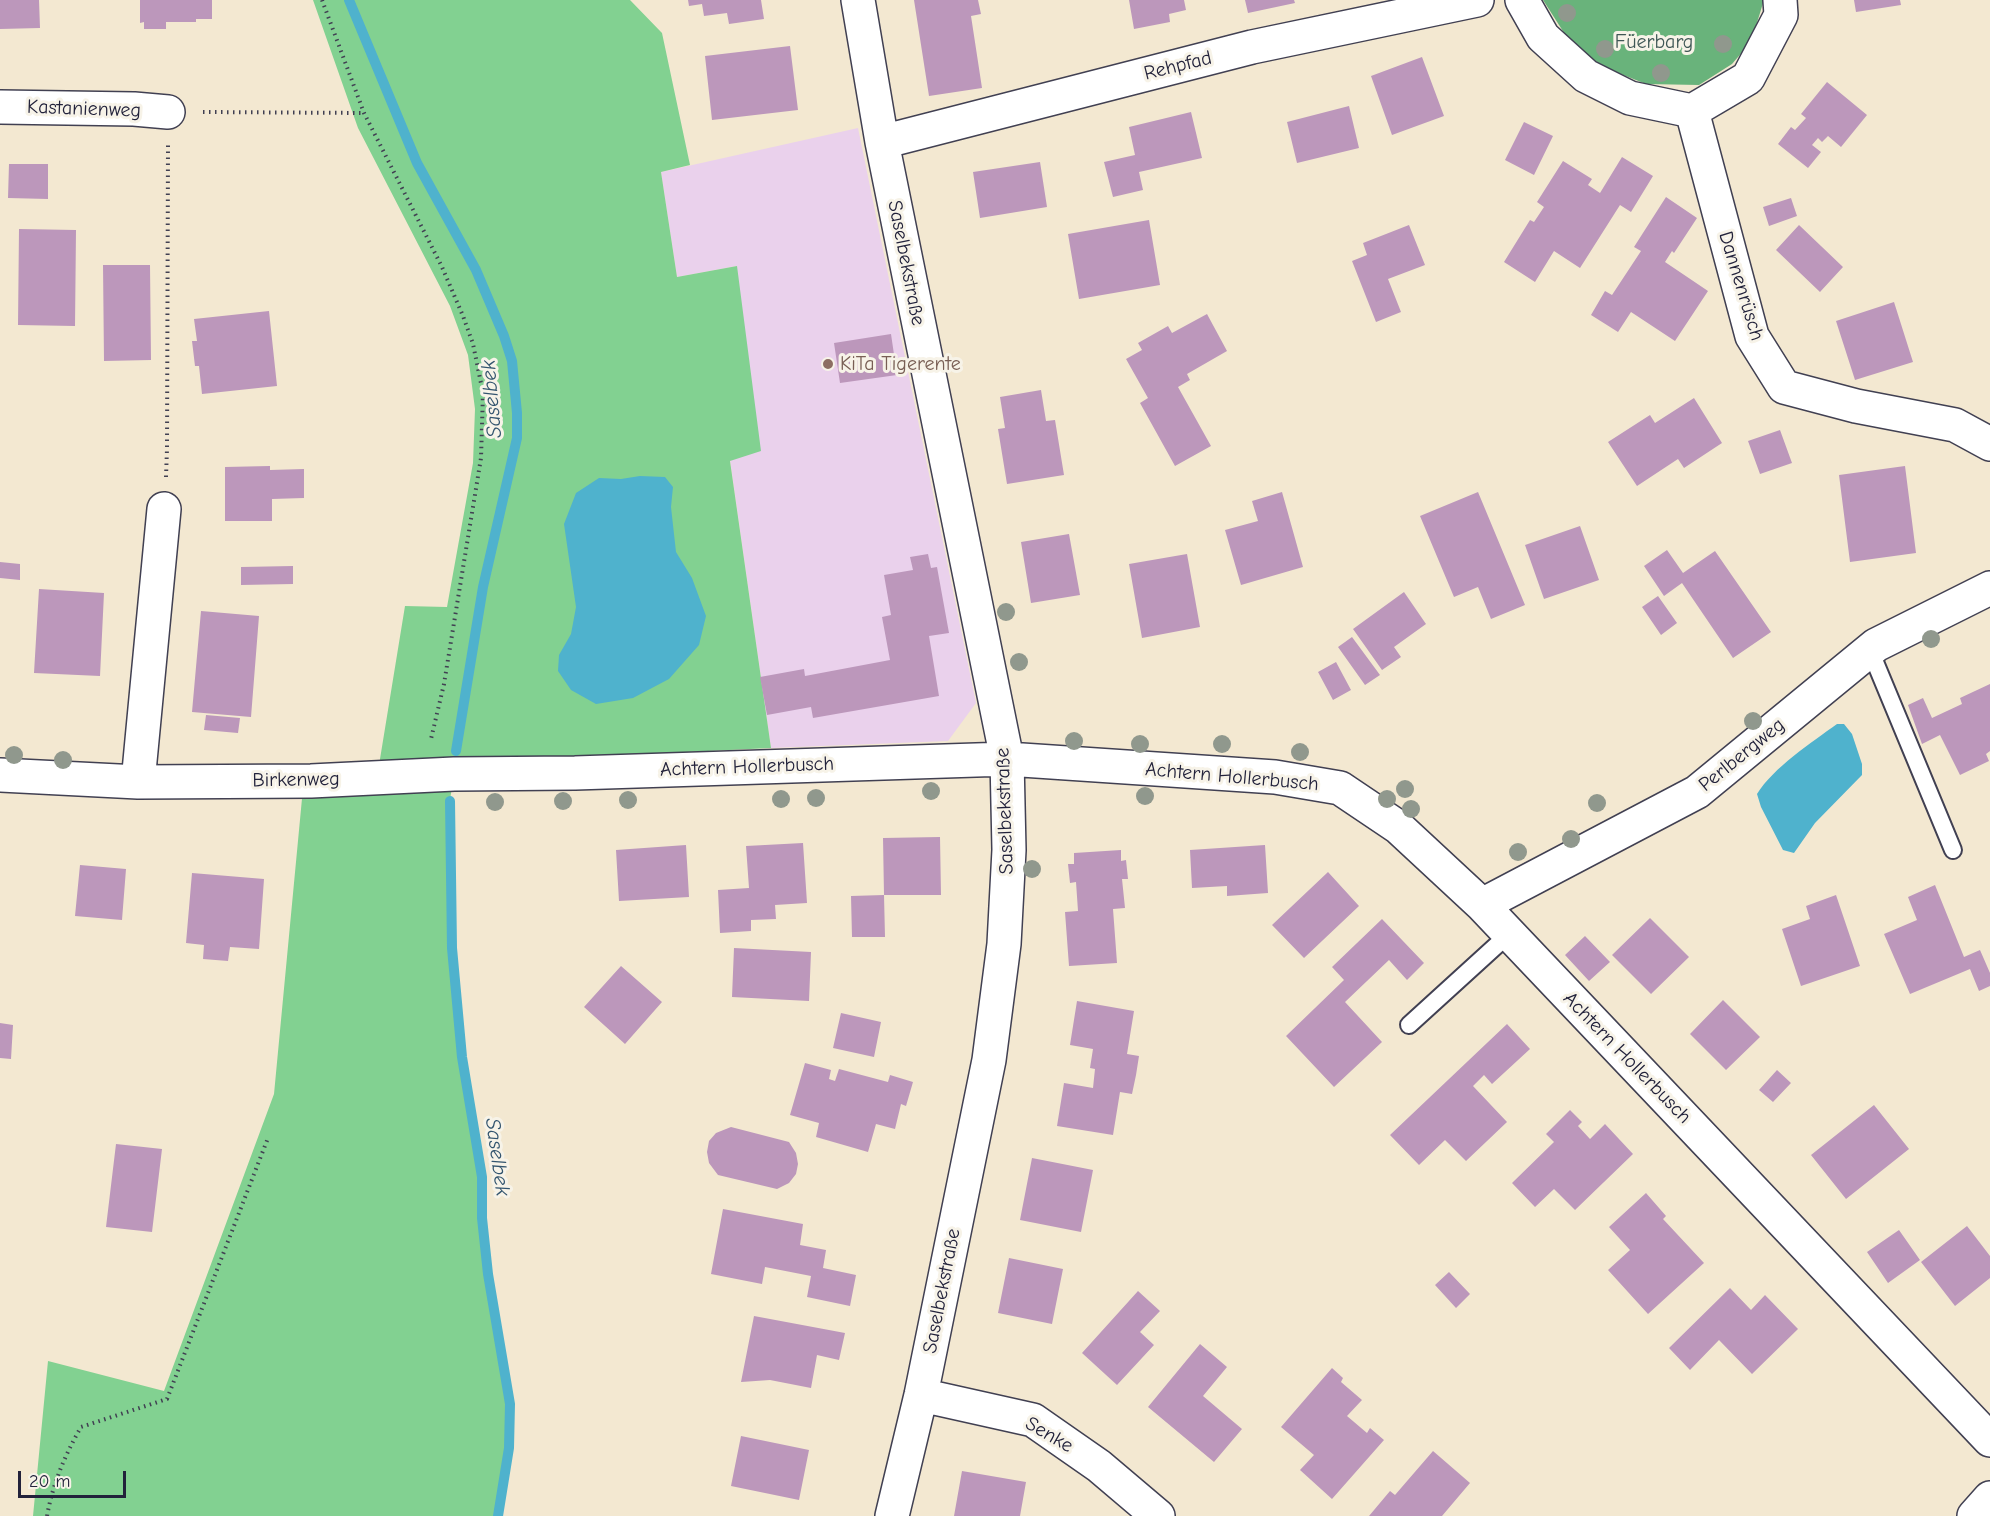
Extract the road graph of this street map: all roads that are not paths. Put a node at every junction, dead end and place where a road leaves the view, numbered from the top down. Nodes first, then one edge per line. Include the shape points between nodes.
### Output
1 (858, 0) edge
2 (1478, 0) edge
3 (1522, 0) edge
4 (1780, 0) edge
5 (0, 107) edge
6 (1692, 111) junction
7 (168, 112) road end
8 (882, 142) junction
9 (1990, 444) edge
10 (164, 509) road end
11 (1990, 588) edge
12 (1870, 650) junction
13 (1007, 759) junction
14 (438, 774) joint
15 (0, 775) edge
16 (138, 782) junction
17 (1953, 850) dead end
18 (1482, 905) junction
19 (1509, 934) junction
20 (1409, 1026) dead end
21 (921, 1395) junction
22 (1990, 1440) edge
23 (1990, 1498) edge
24 (892, 1516) edge
25 (1158, 1516) edge
26 (1974, 1516) edge

1 - 8 street, Saselbekstraße
2 - 8 street, Rehpfad via 1252,47
3 - 6 street via 1543,37 1586,76 1630,98
4 - 6 street via 1781,15 1748,78
5 - 7 street, Kastanienweg
6 - 9 street, Dannenrüsch via 1752,336 1785,387 1856,406 1955,425
8 - 13 street, Saselbekstraße
10 - 16 street
11 - 12 street, Perlbergweg
12 - 17 lane
12 - 18 street, Perlbergweg via 1697,792
13 - 14 street, Achtern Hollerbusch
13 - 18 street, Achtern Hollerbusch via 1275,777 1340,788 1398,828
13 - 21 street, Saselbekstraße via 1009,850 1004,944 989,1060
14 - 16 street, Birkenweg via 311,781
15 - 16 street, Birkenweg
18 - 19 street, Achtern Hollerbusch
19 - 20 lane
19 - 22 street, Achtern Hollerbusch
21 - 24 street, Saselbekstraße
21 - 25 street, Senke via 1033,1420 1100,1466
23 - 26 street

